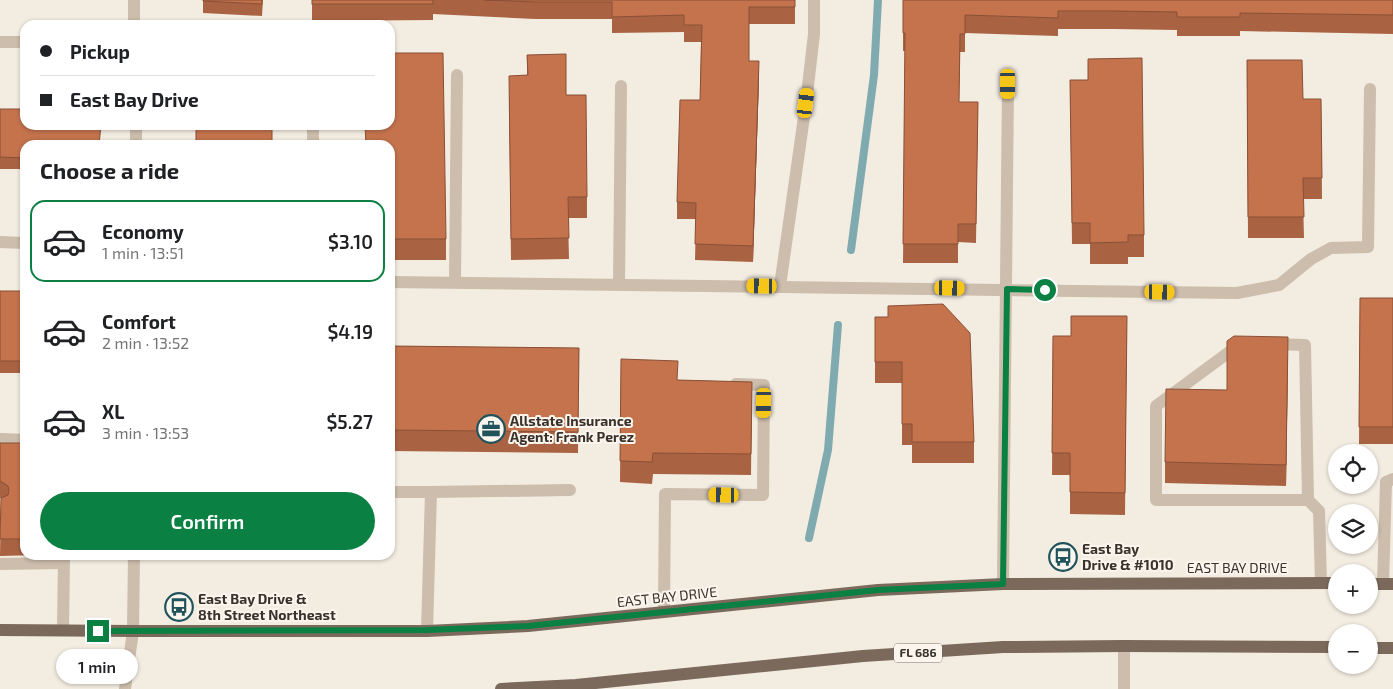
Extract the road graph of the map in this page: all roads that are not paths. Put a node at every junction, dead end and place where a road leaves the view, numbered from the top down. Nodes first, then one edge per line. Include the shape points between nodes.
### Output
1 (134, 0) edge
2 (814, 0) edge
3 (134, 20) edge
4 (0, 42) edge
5 (20, 42) edge
6 (457, 75) dead end
7 (1008, 84) dead end
8 (621, 86) dead end
9 (1370, 89) dead end
10 (0, 242) edge
11 (20, 242) edge
12 (395, 282) edge
13 (455, 282) junction
14 (619, 284) junction
15 (780, 286) junction
16 (1007, 289) junction
17 (727, 384) edge
18 (0, 439) edge
19 (20, 440) edge
20 (1393, 479) edge
21 (570, 490) dead end
22 (395, 492) edge
23 (431, 492) junction
24 (1308, 500) junction
25 (50, 560) edge
26 (63, 560) edge
27 (134, 560) edge
28 (0, 564) edge
29 (1320, 583) junction
30 (1328, 583) edge
31 (1003, 584) junction
32 (1388, 584) edge
33 (664, 612) junction
34 (0, 630) edge
35 (63, 630) junction
36 (427, 630) junction
37 (132, 631) junction
38 (1124, 646) junction
39 (1328, 647) edge
40 (1378, 648) edge
41 (1393, 648) edge
42 (125, 689) edge
43 (502, 689) edge
44 (1124, 689) edge

1 - 3 street
2 - 15 street via 814,34 806,103
4 - 5 street
6 - 13 street
7 - 16 street
8 - 14 street
9 - 16 street via 1368,247 1330,248 1279,285 1237,293
10 - 11 street
12 - 13 street
13 - 14 street
14 - 15 street
15 - 16 street
16 - 31 street
17 - 33 street via 764,384 763,495 665,494
18 - 19 street
20 - 32 street via 1386,482
21 - 23 street
22 - 23 street
23 - 36 street
24 - 24 street via 1305,345 1240,343 1156,406 1156,500
24 - 29 street via 1319,511
25 - 28 street
26 - 35 street
27 - 37 street
29 - 30 main road, EAST BAY DRIVE
29 - 31 main road, EAST BAY DRIVE
31 - 33 main road, EAST BAY DRIVE via 878,590
33 - 36 main road, EAST BAY DRIVE via 528,626
34 - 35 main road, EAST BAY DRIVE
35 - 37 main road, EAST BAY DRIVE
36 - 37 main road, EAST BAY DRIVE
37 - 42 street
38 - 39 main road, FL 686
38 - 43 main road, FL 686 via 1003,647 863,656 576,685
38 - 44 street
40 - 41 main road

